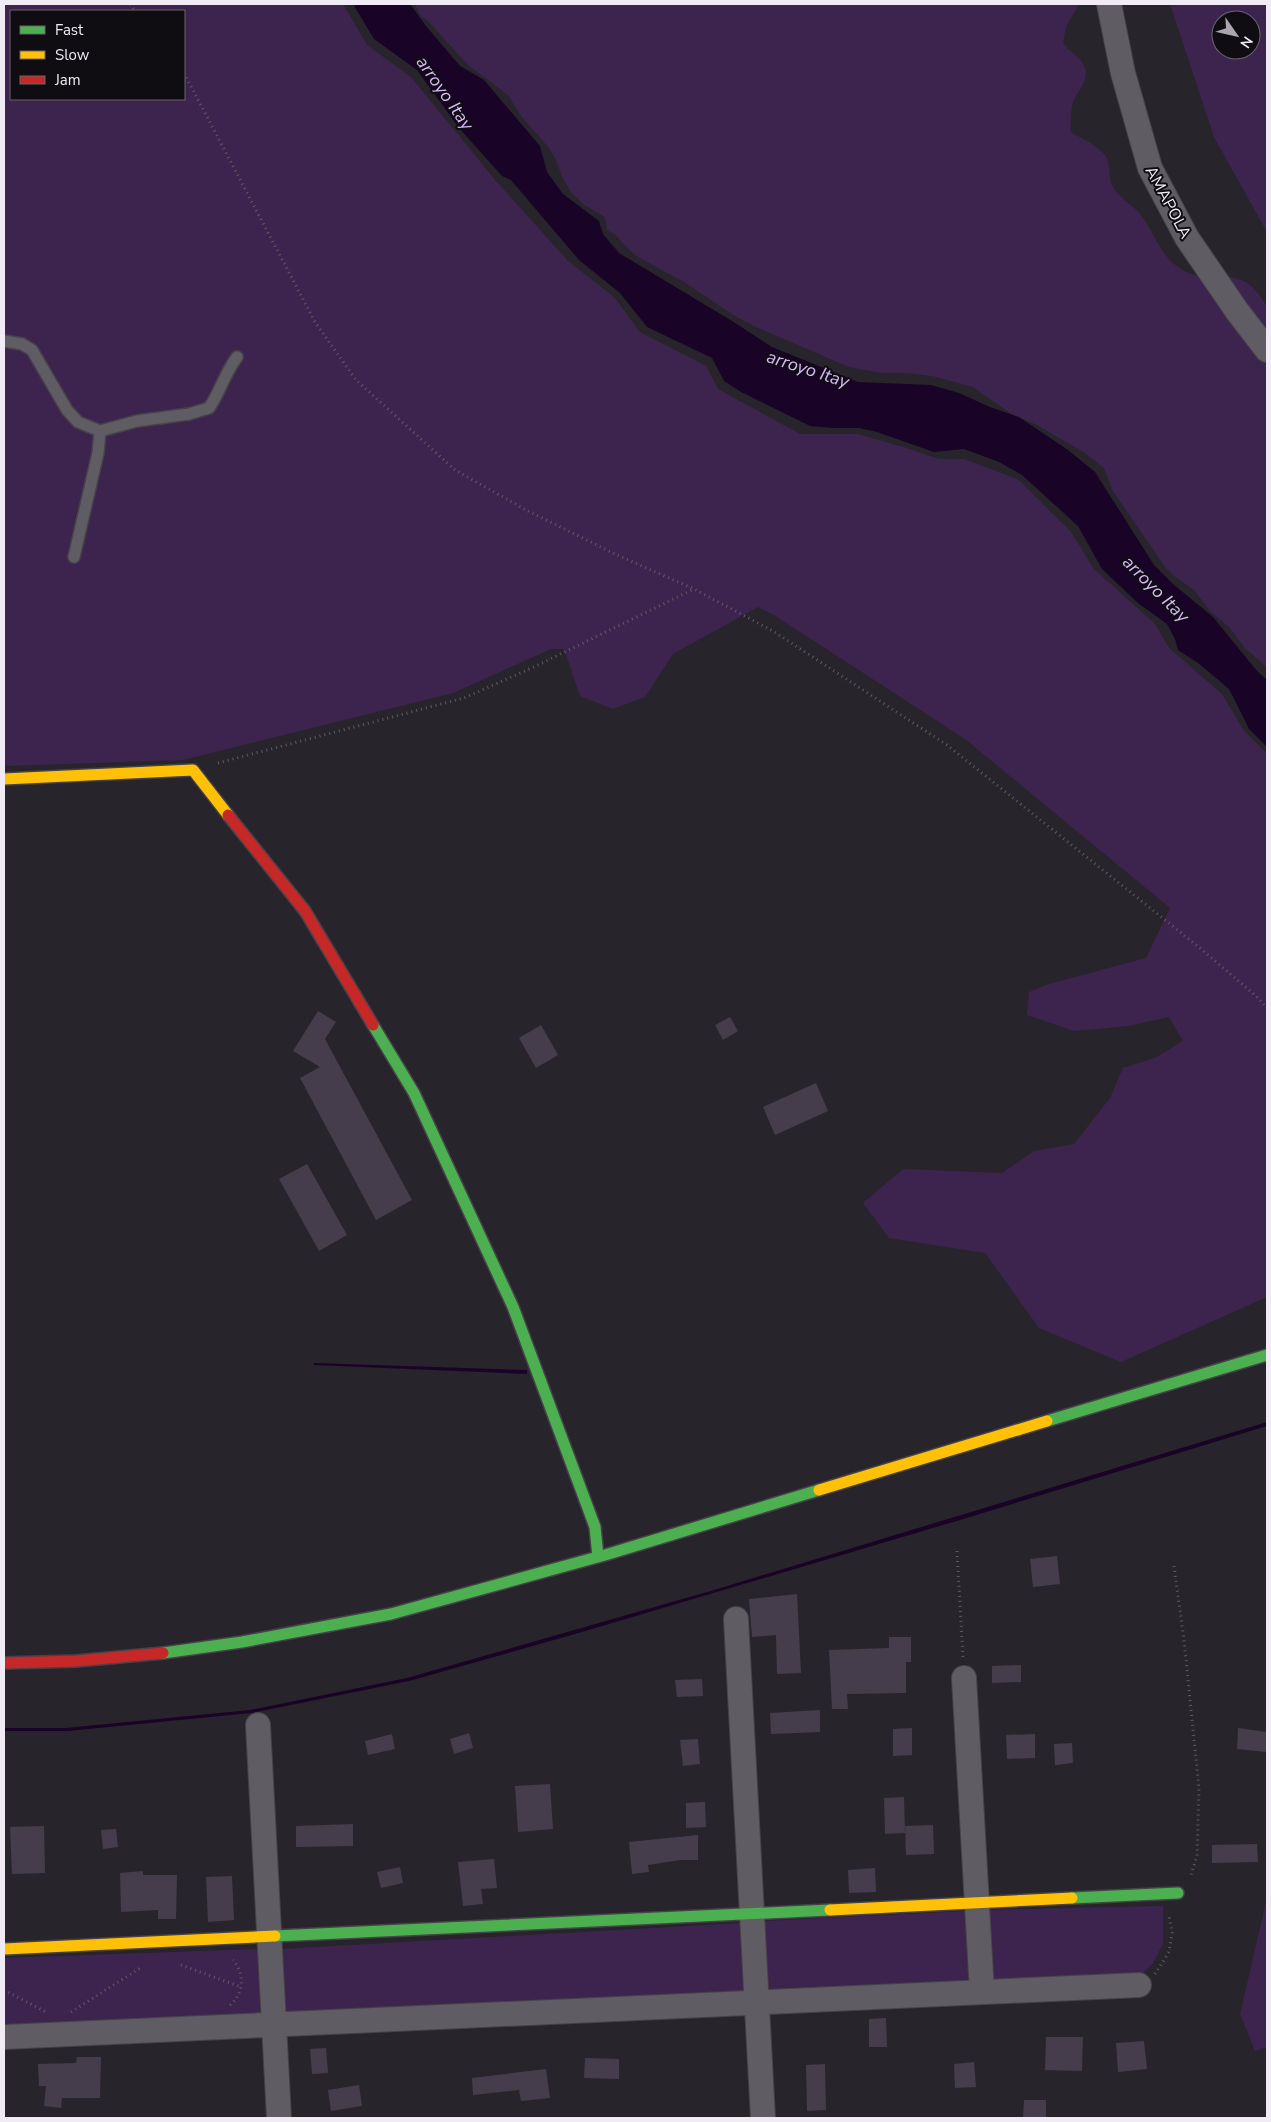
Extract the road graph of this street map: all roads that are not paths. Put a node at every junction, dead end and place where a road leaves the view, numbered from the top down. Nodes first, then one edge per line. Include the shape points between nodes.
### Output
1 (1109, 4) edge
2 (4, 341) edge
3 (1267, 350) edge
4 (237, 357) dead end
5 (100, 431) junction
6 (74, 558) dead end
7 (4, 779) edge
8 (1267, 1355) edge
9 (598, 1557) junction
10 (736, 1619) dead end
11 (4, 1663) edge
12 (964, 1678) road end
13 (258, 1725) dead end
14 (1178, 1893) road end
15 (977, 1902) junction
16 (752, 1912) junction
17 (269, 1936) junction
18 (4, 1949) edge
19 (1139, 1985) road end
20 (982, 1992) junction
21 (757, 2002) junction
22 (274, 2025) junction
23 (4, 2037) edge
24 (279, 2118) edge
25 (762, 2118) edge

1 - 3 street, AMAPOLA via 1123,73 1150,168 1187,238
2 - 5 lane via 22,344 32,350 67,410 78,422
4 - 5 lane via 209,408
5 - 6 lane
7 - 9 street via 194,770 304,911 414,1093 513,1307 595,1527
8 - 9 street
9 - 11 street via 391,1614 242,1642 146,1655
10 - 16 street
12 - 15 street
13 - 17 street
14 - 15 street
15 - 16 street
15 - 20 street
16 - 17 street
16 - 21 street
17 - 18 street
17 - 22 street
19 - 20 street
20 - 21 street
21 - 22 street
21 - 25 street
22 - 23 street
22 - 24 street

